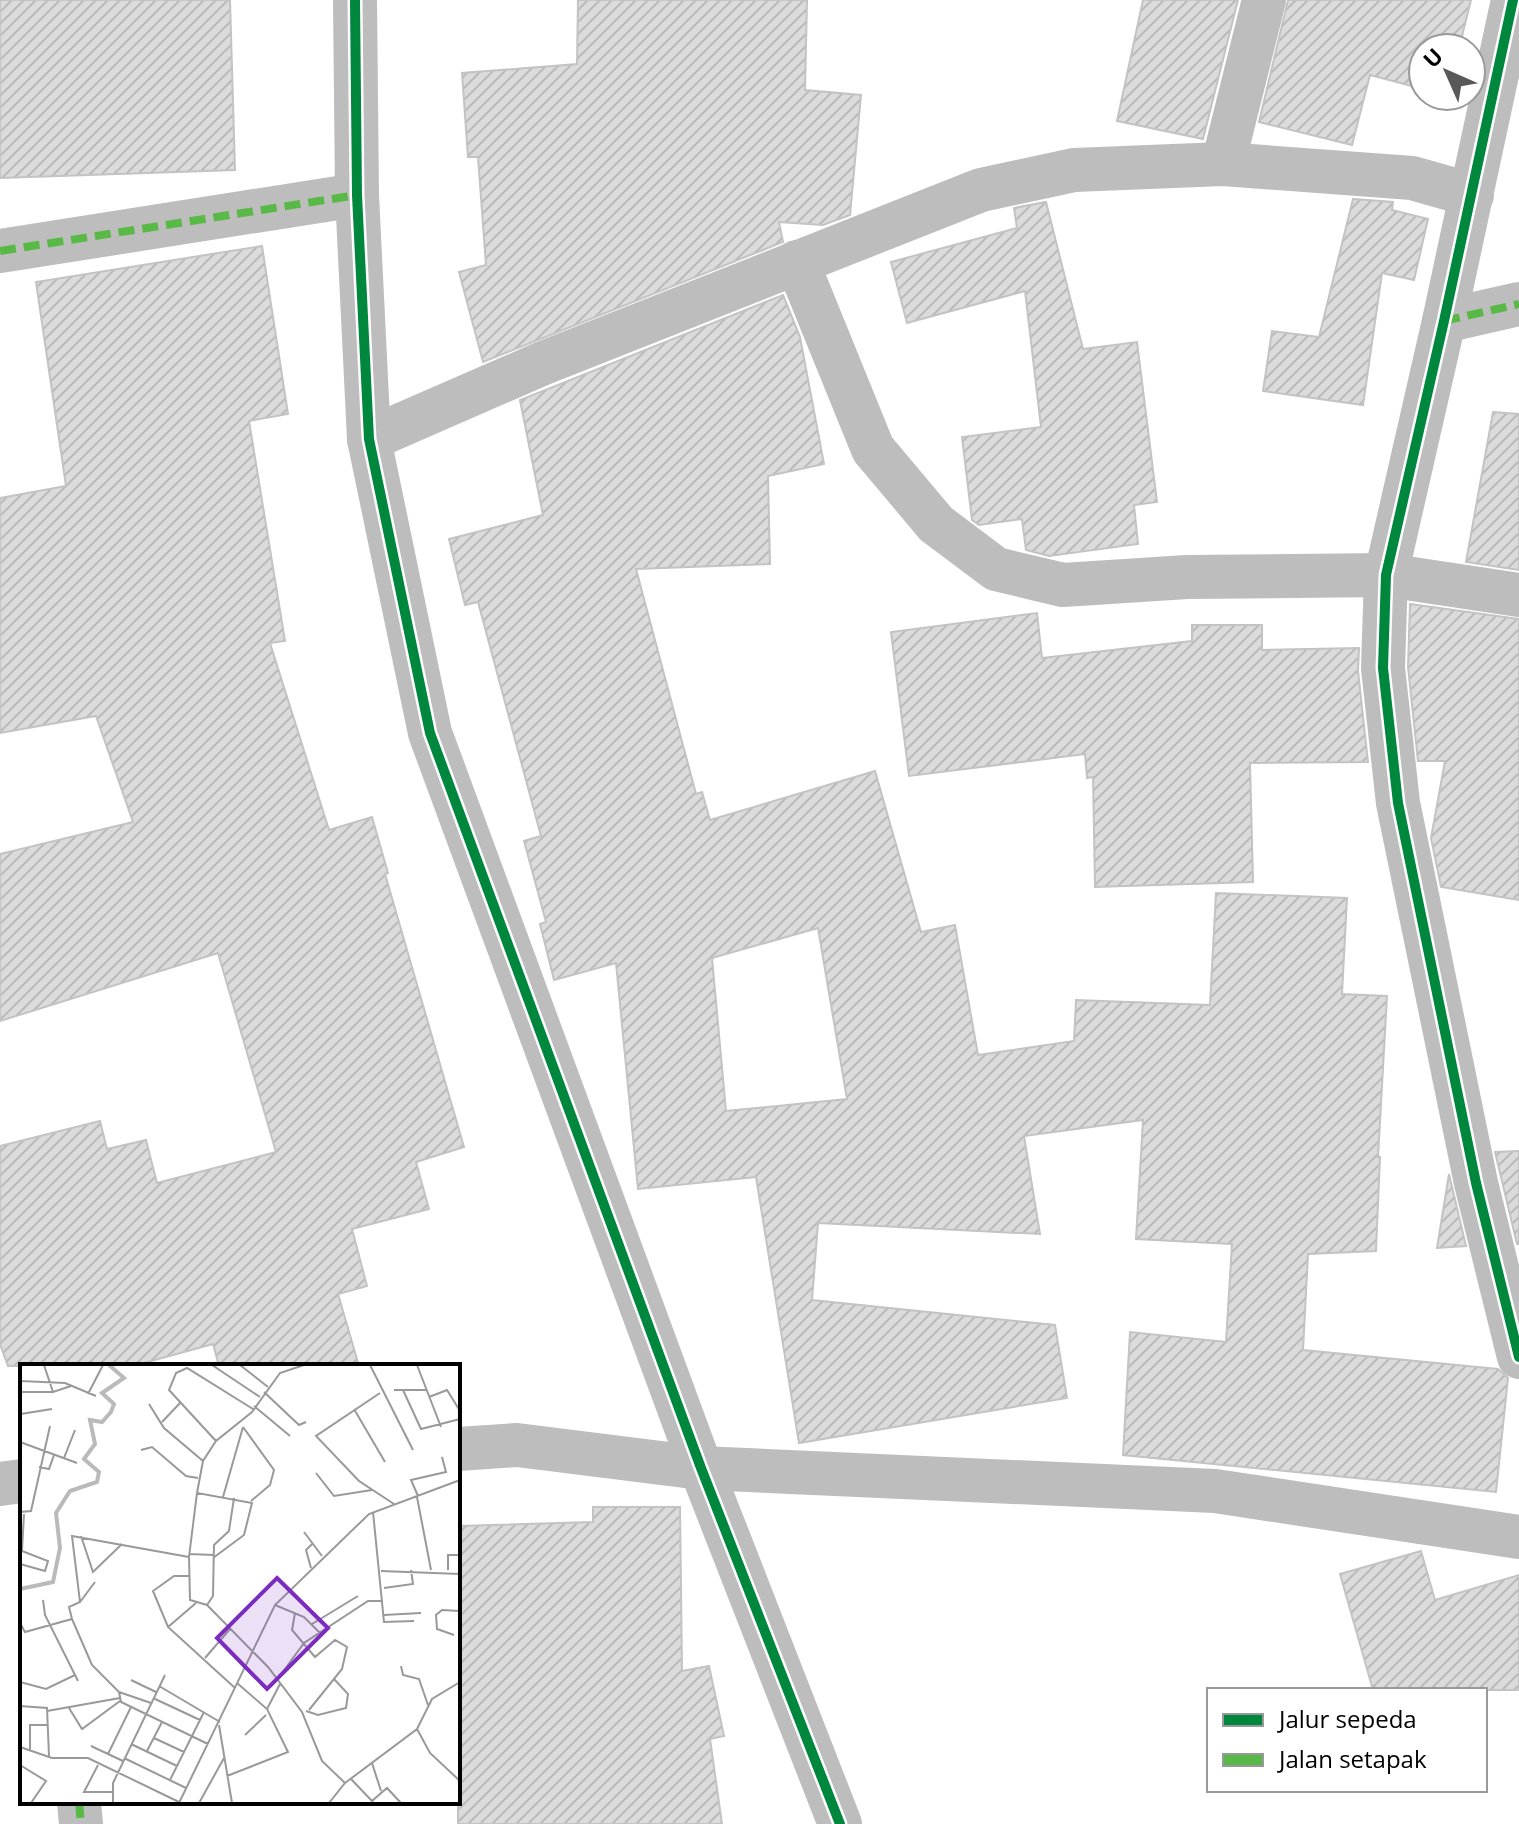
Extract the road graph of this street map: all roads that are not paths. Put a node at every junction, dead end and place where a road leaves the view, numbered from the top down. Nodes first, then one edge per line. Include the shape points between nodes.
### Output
1 (355, 0) edge
2 (1264, 0) edge
3 (1513, 0) edge
4 (1223, 164) junction
5 (357, 195) junction
6 (1472, 195) junction
7 (0, 251) edge
8 (797, 262) junction
9 (1519, 304) edge
10 (1444, 321) junction
11 (369, 439) junction
12 (1386, 575) junction
13 (1519, 595) edge
14 (1519, 1357) edge
15 (460, 1449) edge
16 (701, 1468) junction
17 (20, 1481) edge
18 (0, 1484) edge
19 (1519, 1537) edge
20 (79, 1804) edge
21 (81, 1824) edge
22 (840, 1824) edge

1 - 5 street
2 - 4 street
3 - 6 street
4 - 6 street via 1412,178
4 - 8 street via 1074,170 981,190
5 - 7 street
5 - 11 street
6 - 10 street
8 - 11 street
8 - 12 street via 873,449 936,524 996,569 1063,585 1187,577
9 - 10 street
10 - 12 street
11 - 16 street via 430,733
12 - 13 street
12 - 14 street via 1383,668 1398,803 1476,1183
15 - 16 street via 517,1445
16 - 19 street via 1215,1491
16 - 22 street
17 - 18 street
20 - 21 street

